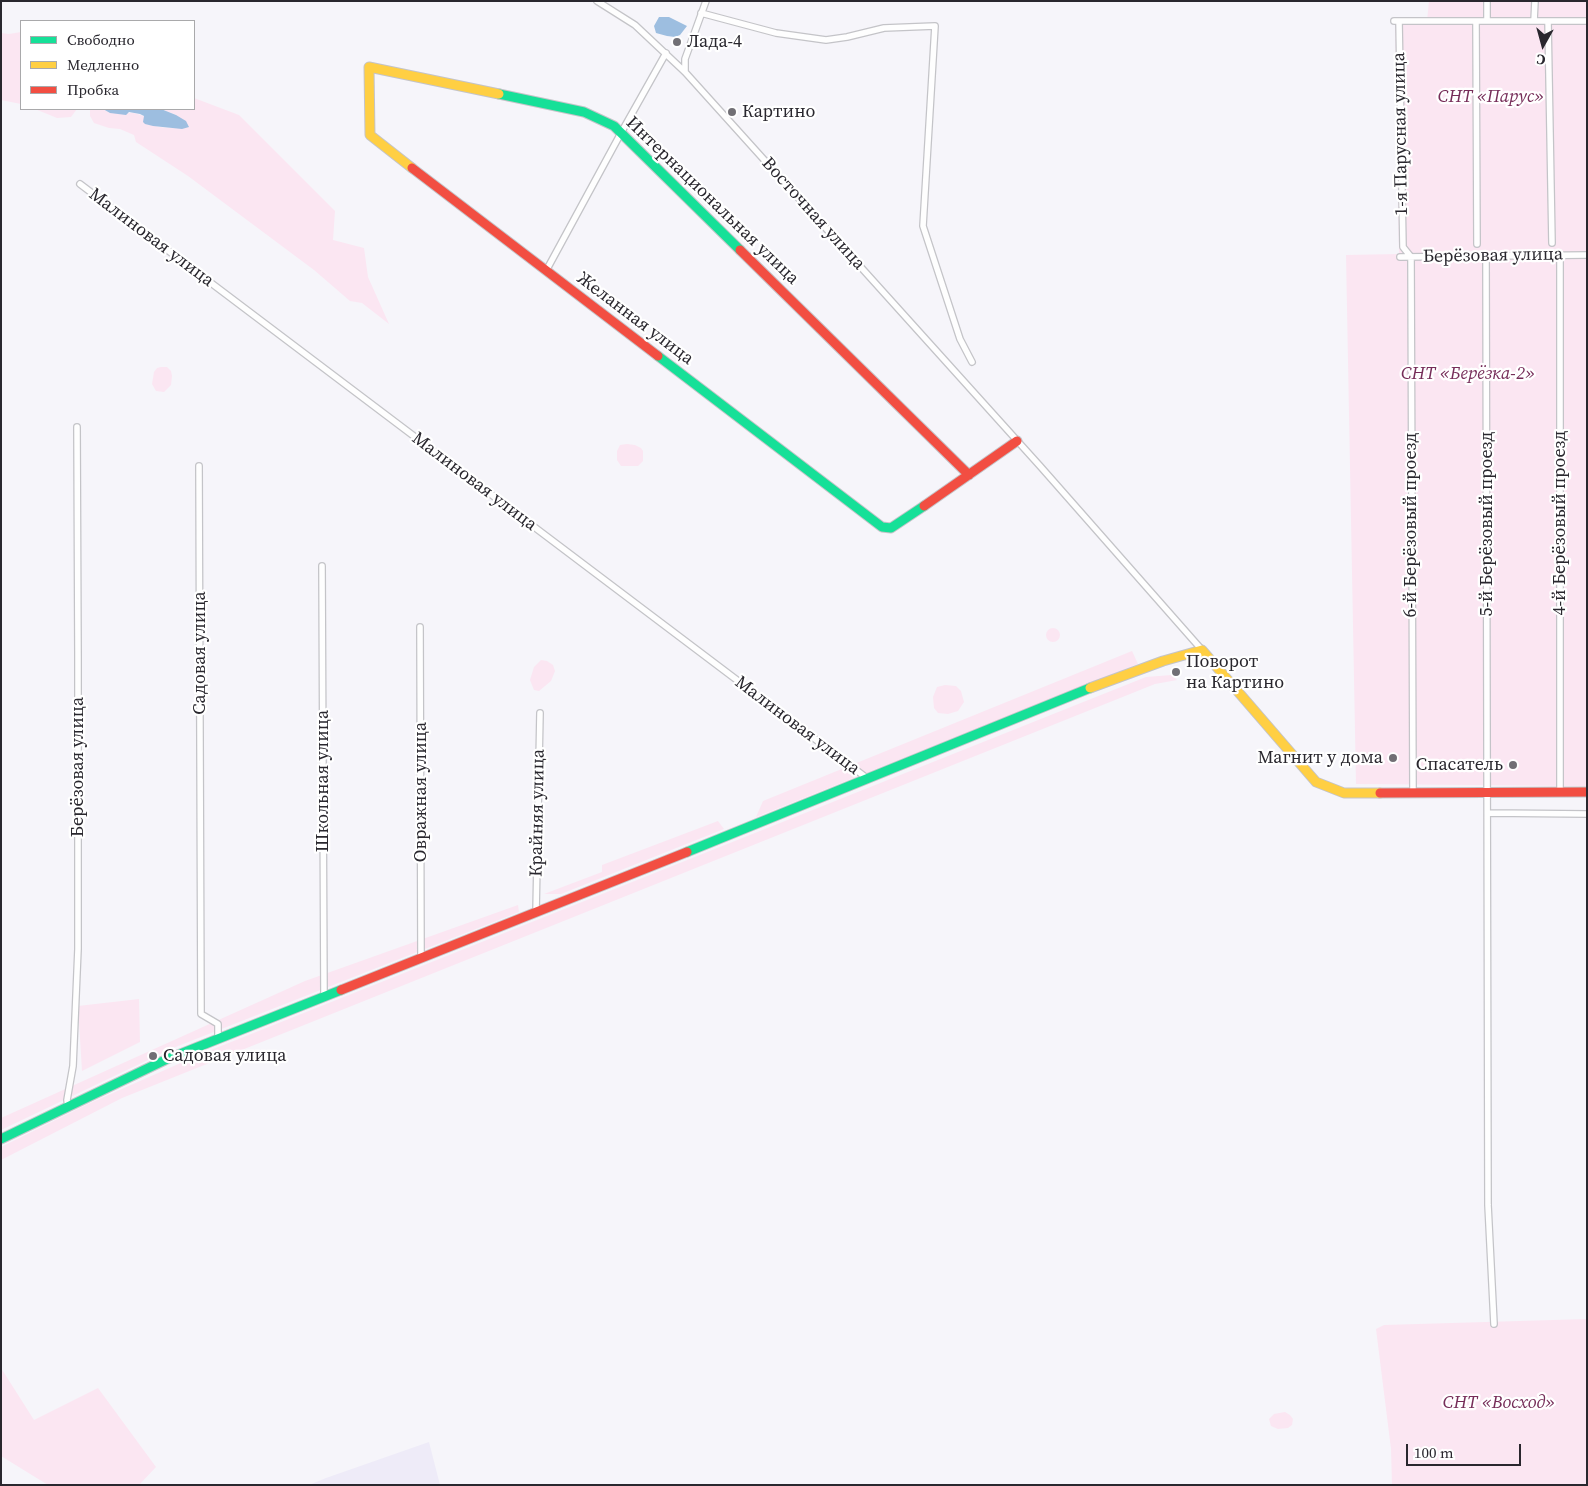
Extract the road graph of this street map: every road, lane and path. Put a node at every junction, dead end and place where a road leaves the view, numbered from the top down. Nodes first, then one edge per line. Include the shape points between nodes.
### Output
1 (597, 1) edge
2 (706, 1) edge
3 (1487, 1) edge
4 (1535, 1) edge
5 (700, 13) junction
6 (1476, 21) junction
7 (1487, 21) junction
8 (1534, 21) junction
9 (1548, 21) junction
10 (1587, 21) edge
11 (666, 53) junction
12 (685, 72) junction
13 (621, 133) junction
14 (370, 136) joint
15 (80, 184) dead end
16 (1552, 243) dead end
17 (1477, 244) dead end
18 (1560, 255) junction
19 (1587, 255) edge
20 (1400, 257) dead end
21 (1411, 257) junction
22 (1486, 257) junction
23 (546, 271) junction
24 (972, 362) dead end
25 (77, 427) dead end
26 (1017, 441) junction
27 (199, 466) dead end
28 (969, 475) junction
29 (322, 566) dead end
30 (420, 627) dead end
31 (1202, 650) junction
32 (540, 713) dead end
33 (868, 779) junction
34 (1413, 792) junction
35 (1488, 792) junction
36 (1560, 792) junction
37 (1587, 792) edge
38 (1488, 813) junction
39 (1587, 814) edge
40 (536, 912) junction
41 (421, 958) junction
42 (324, 997) junction
43 (218, 1039) junction
44 (68, 1107) junction
45 (1, 1139) edge
46 (1494, 1324) dead end

1 - 11 street, Восточная улица via 635,25
2 - 5 street
3 - 7 street
4 - 8 street
5 - 12 street via 685,60
5 - 24 street via 776,33 826,40 884,28 935,26 923,226 960,339
6 - 7 street
6 - 17 street
6 - 21 street, 1-я Парусная улица via 1397,21 1403,247
7 - 8 street
8 - 9 street
9 - 10 street
9 - 16 street
11 - 12 street, Восточная улица
11 - 13 street
12 - 26 street, Восточная улица
13 - 14 street, Интернациональная улица via 614,126 584,112 368,68
13 - 23 street
13 - 28 street, Интернациональная улица
14 - 23 street, Желанная улица
15 - 33 street, Малиновая улица
18 - 19 street, Берёзовая улица
18 - 22 street, Берёзовая улица
18 - 36 street, 4-й Берёзовый проезд
20 - 21 street, Берёзовая улица
21 - 22 street, Берёзовая улица
21 - 34 street, 6-й Берёзовый проезд
22 - 35 street, 5-й Берёзовый проезд
23 - 28 street, Желанная улица via 882,527 892,528 899,524
25 - 44 street, Берёзовая улица via 78,949
26 - 28 street
26 - 31 street, Восточная улица
27 - 43 street, Садовая улица via 201,1014 218,1024
29 - 42 street, Школьная улица
30 - 41 street, Овражная улица
31 - 33 street via 1098,685
31 - 34 street via 1316,782 1344,793
32 - 40 street, Крайняя улица
33 - 40 street
34 - 35 street
35 - 36 street
35 - 38 street, 5-й Берёзовый проезд
36 - 37 street
38 - 39 street
38 - 46 street, 5-й Берёзовый проезд via 1488,1195
40 - 41 street
41 - 42 street
42 - 43 street
43 - 44 street via 165,1060
44 - 45 street

